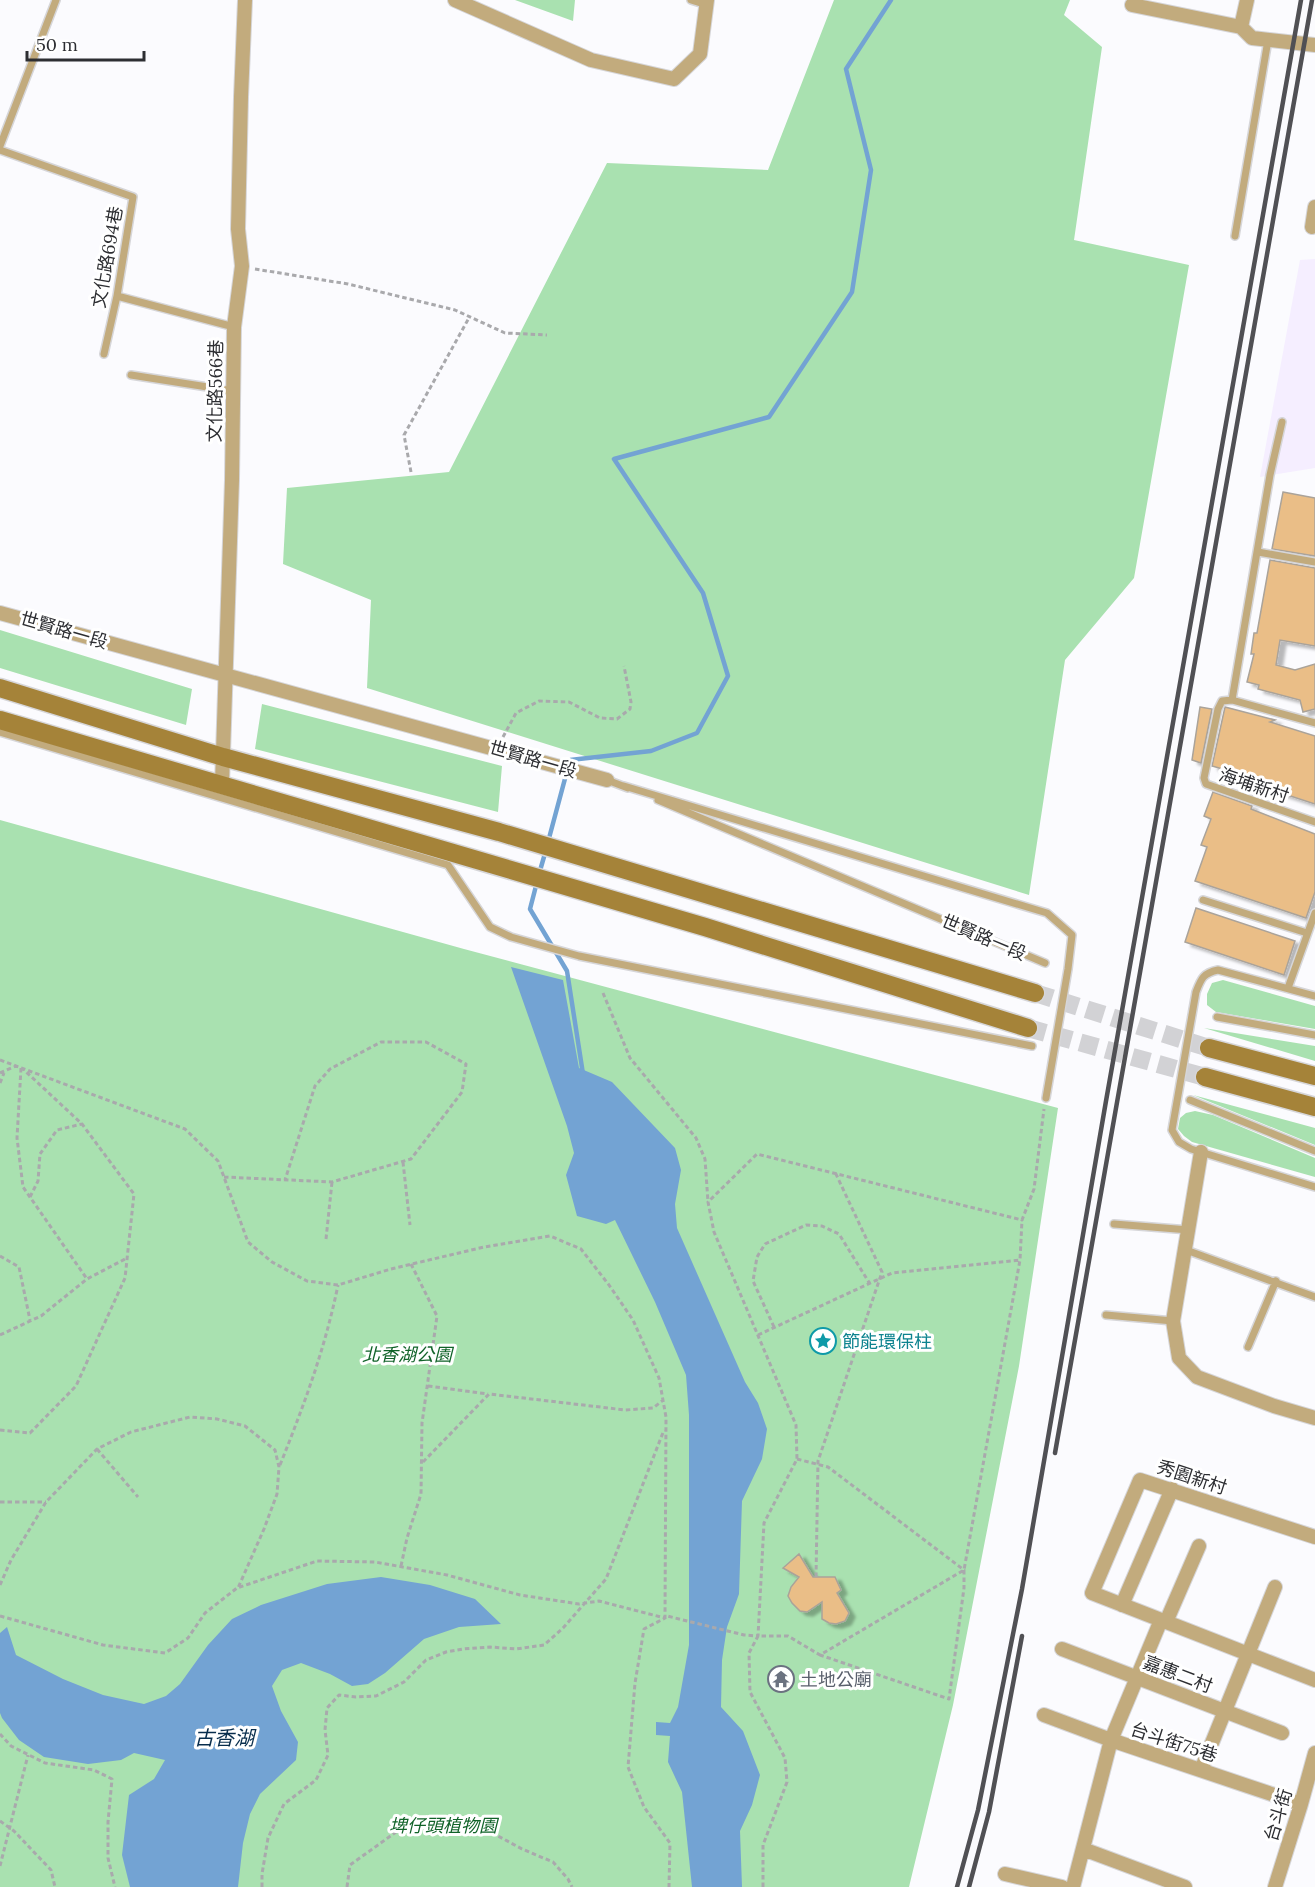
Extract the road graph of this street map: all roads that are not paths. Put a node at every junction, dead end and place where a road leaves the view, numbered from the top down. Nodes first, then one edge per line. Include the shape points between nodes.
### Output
1 (56, 0) edge
2 (245, 0) edge
3 (454, 0) edge
4 (691, 0) edge
5 (1247, 0) edge
6 (707, 2) edge
7 (1132, 5) dead end
8 (1241, 27) junction
9 (1268, 39) junction
10 (1315, 45) edge
11 (0, 148) edge
12 (1315, 207) edge
13 (1312, 226) dead end
14 (1235, 236) dead end
15 (117, 296) junction
16 (234, 327) junction
17 (104, 354) dead end
18 (131, 375) dead end
19 (233, 391) junction
20 (1282, 422) dead end
21 (1258, 552) junction
22 (1315, 562) edge
23 (0, 612) edge
24 (225, 676) junction
25 (0, 688) edge
26 (1232, 700) junction
27 (0, 720) edge
28 (1315, 723) edge
29 (0, 732) edge
30 (223, 757) junction
31 (607, 780) joint
32 (222, 784) junction
33 (624, 786) junction
34 (1315, 822) edge
35 (1203, 900) dead end
36 (1315, 913) edge
37 (1307, 933) junction
38 (1045, 963) dead end
39 (1288, 988) junction
40 (1035, 993) tunnel mouth
41 (1315, 996) edge
42 (1217, 1017) dead end
43 (1315, 1035) edge
44 (1030, 1037) joint
45 (1209, 1048) tunnel mouth
46 (1315, 1076) edge
47 (1205, 1077) tunnel mouth
48 (1046, 1098) road end
49 (1190, 1100) dead end
50 (1315, 1107) edge
51 (1315, 1151) edge
52 (1201, 1152) junction
53 (1315, 1187) edge
54 (1114, 1224) dead end
55 (1190, 1230) junction
56 (1186, 1250) junction
57 (1276, 1281) junction
58 (1315, 1297) edge
59 (1106, 1315) dead end
60 (1173, 1321) junction
61 (1248, 1347) dead end
62 (1315, 1418) edge
63 (1172, 1489) junction
64 (1315, 1537) edge
65 (1199, 1546) dead end
66 (1275, 1587) dead end
67 (1122, 1605) junction
68 (1164, 1621) junction
69 (1062, 1649) dead end
70 (1248, 1654) junction
71 (1137, 1678) junction
72 (1315, 1680) edge
73 (1226, 1711) junction
74 (1044, 1715) dead end
75 (1282, 1733) dead end
76 (1111, 1740) junction
77 (1315, 1754) edge
78 (1201, 1770) junction
79 (1301, 1804) junction
80 (1083, 1849) junction
81 (1005, 1874) dead end
82 (1062, 1887) edge
83 (1072, 1887) edge
84 (1185, 1887) edge
85 (1275, 1887) edge

1 - 11 lane
2 - 16 street, 文化路566巷 via 238,229 242,266
3 - 6 street via 591,60 674,80 700,54
4 - 6 lane
5 - 8 street
7 - 8 street
8 - 9 street via 1252,38
9 - 10 street
9 - 14 lane
11 - 15 lane, 文化路694巷 via 133,197
12 - 13 street
15 - 16 lane
15 - 17 lane, 文化路694巷
16 - 19 street, 文化路566巷
18 - 19 lane
19 - 24 street, 文化路566巷
20 - 21 lane
21 - 22 lane
21 - 26 lane
23 - 24 street, 世賢路一段
24 - 30 street, 文化路566巷
24 - 31 street, 世賢路一段
25 - 30 street, 世賢路一段
26 - 28 lane
26 - 34 lane, 海埔新村 via 1222,701 1218,709 1206,784
27 - 32 street
29 - 44 lane via 448,865 490,927 511,937 579,956
30 - 32 street, 文化路566巷
30 - 40 street, 世賢路一段 via 499,832
31 - 33 lane, 世賢路一段
32 - 44 street via 593,894
33 - 38 lane, 世賢路一段
33 - 48 lane via 1047,914 1072,935
35 - 37 lane
36 - 37 lane
37 - 39 lane
39 - 41 lane
39 - 52 lane via 1218,970 1202,977 1196,992 1172,1130 1179,1142
42 - 43 lane
45 - 46 street
47 - 50 street
49 - 51 lane
52 - 53 lane
52 - 55 street
54 - 55 lane
55 - 56 street
56 - 57 lane
56 - 60 street
57 - 58 lane
57 - 61 lane
59 - 60 lane
60 - 62 street via 1179,1358 1197,1377
63 - 64 street, 秀園新村
63 - 67 street
63 - 67 street, 秀園新村 via 1140,1480 1092,1593
65 - 68 street
66 - 70 street
67 - 68 street
68 - 70 street
68 - 71 street
69 - 71 street, 嘉惠二村
70 - 72 street
70 - 73 street
71 - 73 street, 嘉惠二村
71 - 76 street
73 - 75 street, 嘉惠二村
73 - 78 street
74 - 76 street
76 - 78 street, 台斗街75巷
76 - 80 street, 台斗街75巷
77 - 79 street, 台斗街
78 - 79 street, 台斗街75巷
79 - 85 street, 台斗街
80 - 83 street, 台斗街75巷
80 - 84 street
81 - 82 street

